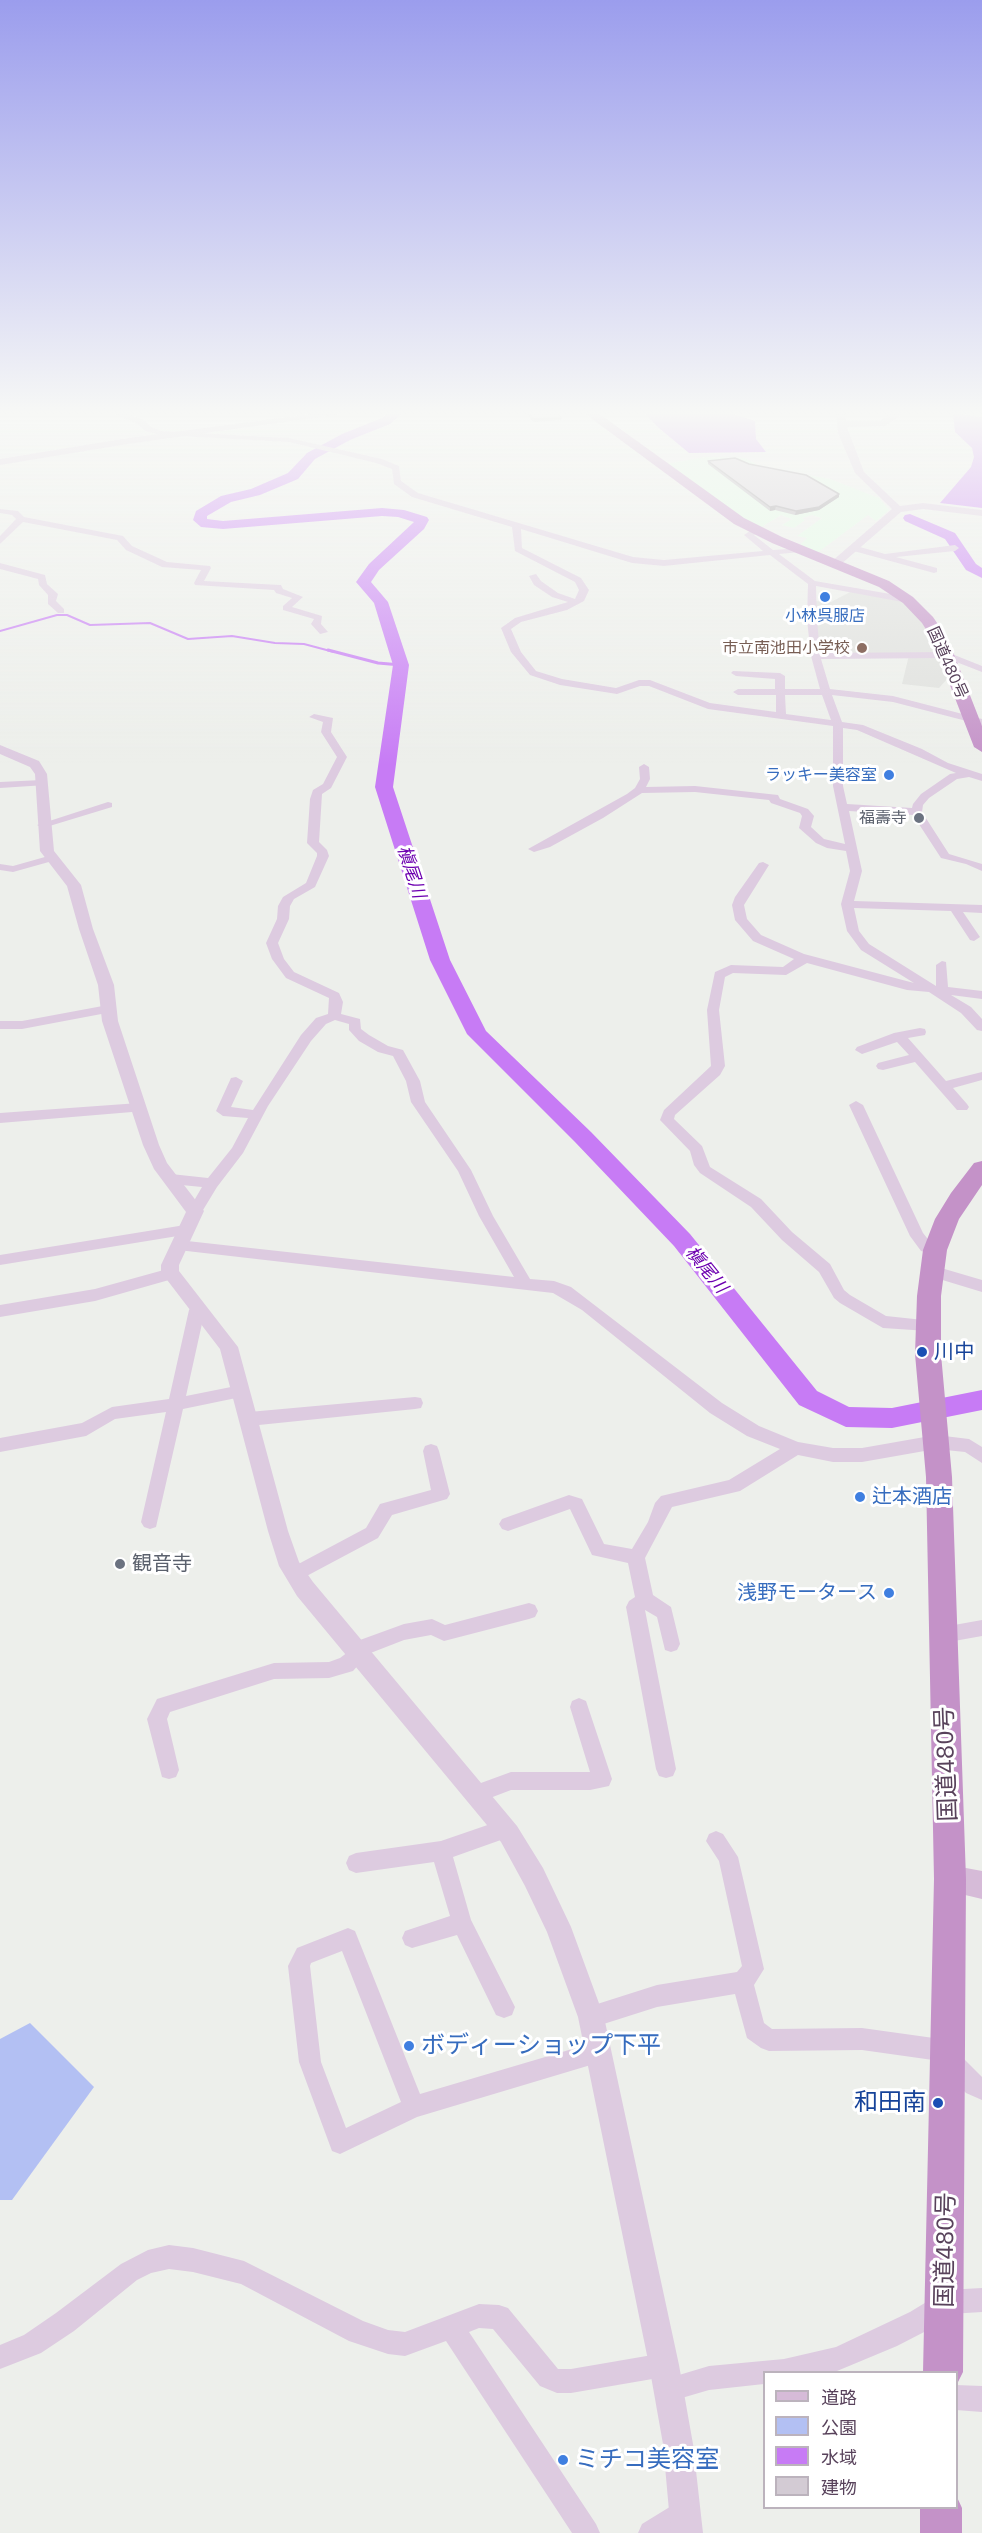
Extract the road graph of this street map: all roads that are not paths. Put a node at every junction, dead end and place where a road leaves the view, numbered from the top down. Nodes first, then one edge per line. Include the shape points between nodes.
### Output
1 (12, 528) edge
2 (69, 528) edge
3 (516, 528) edge
4 (527, 528) edge
5 (751, 528) edge
6 (876, 528) edge
7 (756, 531) junction
8 (0, 541) edge
9 (853, 548) junction
10 (955, 548) dead end
11 (798, 549) junction
12 (773, 552) junction
13 (882, 556) junction
14 (835, 564) junction
15 (0, 566) edge
16 (934, 570) dead end
17 (533, 576) dead end
18 (812, 583) junction
19 (908, 600) junction
20 (575, 602) junction
21 (60, 611) dead end
22 (323, 632) dead end
23 (947, 655) junction
24 (816, 656) junction
25 (982, 669) edge
26 (736, 673) dead end
27 (738, 692) dead end
28 (825, 692) junction
29 (782, 693) junction
30 (781, 716) junction
31 (314, 717) dead end
32 (977, 720) edge
33 (838, 724) junction
34 (982, 747) edge
35 (0, 749) edge
36 (644, 767) dead end
37 (969, 774) junction
38 (982, 778) edge
39 (42, 783) junction
40 (0, 784) edge
41 (639, 790) junction
42 (108, 805) dead end
43 (843, 807) junction
44 (917, 812) junction
45 (43, 825) junction
46 (851, 848) junction
47 (534, 849) dead end
48 (52, 858) junction
49 (763, 865) dead end
50 (0, 867) edge
51 (982, 868) edge
52 (847, 904) junction
53 (955, 908) junction
54 (982, 909) edge
55 (974, 937) dead end
56 (807, 959) junction
57 (942, 965) dead end
58 (939, 991) junction
59 (982, 995) edge
60 (108, 1009) junction
61 (334, 1016) junction
62 (0, 1026) edge
63 (982, 1027) edge
64 (920, 1032) dead end
65 (899, 1036) junction
66 (862, 1050) dead end
67 (918, 1057) junction
68 (883, 1066) dead end
69 (982, 1076) edge
70 (236, 1081) dead end
71 (944, 1086) junction
72 (856, 1105) dead end
73 (962, 1107) dead end
74 (139, 1108) junction
75 (257, 1115) junction
76 (0, 1118) edge
77 (982, 1169) edge
78 (171, 1179) junction
79 (212, 1183) junction
80 (195, 1210) junction
81 (182, 1238) junction
82 (0, 1260) edge
83 (933, 1260) junction
84 (171, 1274) junction
85 (525, 1283) junction
86 (982, 1286) edge
87 (197, 1310) junction
88 (0, 1311) edge
89 (928, 1325) junction
90 (241, 1391) junction
91 (415, 1403) dead end
92 (177, 1404) junction
93 (249, 1419) junction
94 (936, 1435) junction
95 (0, 1445) edge
96 (796, 1448) junction
97 (431, 1451) dead end
98 (982, 1455) edge
99 (150, 1522) dead end
100 (508, 1524) dead end
101 (636, 1557) junction
102 (295, 1574) junction
103 (645, 1600) junction
104 (529, 1611) dead end
105 (982, 1628) edge
106 (943, 1635) junction
107 (671, 1644) dead end
108 (358, 1652) junction
109 (579, 1707) dead end
110 (666, 1769) dead end
111 (169, 1770) dead end
112 (477, 1794) junction
113 (505, 1829) junction
114 (716, 1841) dead end
115 (441, 1851) junction
116 (356, 1863) dead end
117 (950, 1879) junction
118 (982, 1885) edge
119 (462, 1923) junction
120 (412, 1938) dead end
121 (743, 1982) junction
122 (504, 2007) dead end
123 (591, 2017) junction
124 (596, 2053) junction
125 (948, 2055) junction
126 (982, 2089) edge
127 (414, 2107) junction
128 (982, 2300) edge
129 (946, 2302) junction
130 (451, 2327) junction
131 (0, 2357) edge
132 (664, 2365) junction
133 (784, 2371) edge
134 (944, 2371) edge
135 (763, 2372) edge
136 (668, 2390) junction
137 (958, 2397) edge
138 (982, 2399) edge
139 (941, 2509) edge
140 (686, 2522) edge
141 (587, 2533) edge
142 (651, 2533) edge
143 (941, 2533) edge

1 - 8 street
2 - 22 street via 120,538 129,548 165,565 207,568 198,583 278,587 279,591 298,597 286,608 319,618 316,624
3 - 20 street via 518,549 583,586 582,596
4 - 12 street via 642,562
5 - 7 highway, 国道480号
6 - 9 street
7 - 11 highway, 国道480号
7 - 12 street via 748,535
9 - 13 street
9 - 14 street
10 - 13 street
11 - 12 street
11 - 14 highway, 国道480号
12 - 18 street
13 - 16 street
14 - 18 street via 838,567 823,581
14 - 19 highway, 国道480号 via 884,584
15 - 21 street via 42,577 43,585 53,594 51,602
17 - 20 street via 555,595
18 - 19 street
18 - 24 street
19 - 23 highway, 国道480号 via 928,620
20 - 30 street via 506,627 516,652 533,674 617,691 650,683 700,704
23 - 24 street
23 - 25 street
23 - 32 highway, 国道480号
24 - 28 street
26 - 29 street via 780,676
27 - 29 street
28 - 29 street
28 - 32 street via 904,701
28 - 33 street
29 - 30 street
30 - 33 street
31 - 61 street via 329,720 326,732 342,757 327,786 317,792 315,799 313,843 323,856 311,885 289,897 272,943 290,975 335,996
32 - 34 highway, 国道480号
33 - 37 street via 873,732
33 - 43 street via 837,777
35 - 39 street via 35,764
36 - 41 street via 645,779
37 - 38 street
37 - 44 street via 954,776 925,796
39 - 40 street
39 - 45 street
41 - 46 street via 695,789 774,797 775,801 804,812 808,816 805,828 820,841
41 - 47 street via 599,816
42 - 45 street
43 - 44 street
43 - 46 street
44 - 51 street via 945,856
45 - 48 street
46 - 52 street via 856,871
48 - 50 street via 13,868
48 - 60 street via 74,885 106,985
49 - 56 street via 741,897 741,920 757,938
52 - 53 street
52 - 58 street via 858,940
53 - 54 street
53 - 55 street
56 - 58 street
56 - 89 street via 786,971 731,969 719,975 713,1010 716,1072 669,1113 667,1120 698,1149 701,1166 756,1203 825,1268 845,1299 883,1322
57 - 58 street
58 - 59 street
58 - 63 street
60 - 62 street
60 - 74 street
61 - 75 street via 321,1021 306,1038
61 - 85 street via 355,1022 355,1030 364,1038 398,1053 413,1081 418,1102 464,1170
64 - 65 street
65 - 66 street
65 - 67 street
67 - 68 street
67 - 71 street
69 - 71 street
70 - 75 street via 223,1111
71 - 73 street
72 - 83 street via 917,1236
74 - 76 street
74 - 78 street via 160,1165
75 - 79 street via 238,1150
77 - 83 highway, 国道480号 via 947,1219
78 - 79 street
78 - 80 street
79 - 80 street
80 - 81 street
81 - 82 street
81 - 84 street via 170,1265
81 - 85 street
83 - 86 street
83 - 89 highway, 国道480号
84 - 87 street
84 - 88 street via 95,1295
85 - 96 street via 566,1291 716,1408 753,1431
87 - 90 street via 229,1347
87 - 92 street
89 - 94 highway, 国道480号
90 - 92 street
90 - 93 street
91 - 93 street
92 - 95 street via 112,1413 86,1429
92 - 99 street
93 - 102 street via 278,1531
94 - 96 street via 862,1455 833,1455
94 - 98 street via 969,1446
94 - 106 highway, 国道480号
96 - 101 street via 734,1486 667,1501
97 - 102 street via 441,1494 386,1509 372,1533
100 - 101 street via 569,1502 576,1504 598,1550
101 - 103 street
102 - 108 street
103 - 107 street via 665,1613
103 - 110 street via 635,1607
104 - 108 street via 444,1633 432,1628 404,1632
105 - 106 street
106 - 117 highway, 国道480号
108 - 111 street via 346,1665 329,1670 274,1671 164,1705 157,1719
108 - 112 street
109 - 112 street via 602,1779 511,1781
112 - 113 street
113 - 115 street
113 - 123 street via 558,1927
114 - 121 street via 728,1857 753,1969
115 - 116 street
115 - 119 street
117 - 118 main road
117 - 125 highway, 国道480号
119 - 120 street
119 - 122 street
121 - 123 street via 657,1996
121 - 125 street via 755,2030 769,2040 862,2039
123 - 124 street
124 - 127 street
124 - 132 street
125 - 126 street
125 - 129 highway, 国道480号
127 - 127 street via 348,1938 304,1955 299,1966 310,2062 340,2143
128 - 129 street
129 - 133 street via 898,2332 837,2359
129 - 134 highway, 国道480号
130 - 131 street via 405,2344 388,2342 358,2332 244,2273 169,2257 129,2271 49,2333
130 - 132 street via 480,2316 499,2318 549,2377 557,2381
130 - 141 street
132 - 136 street
135 - 136 street via 709,2378
136 - 140 street
137 - 138 street
139 - 143 highway
140 - 142 street

